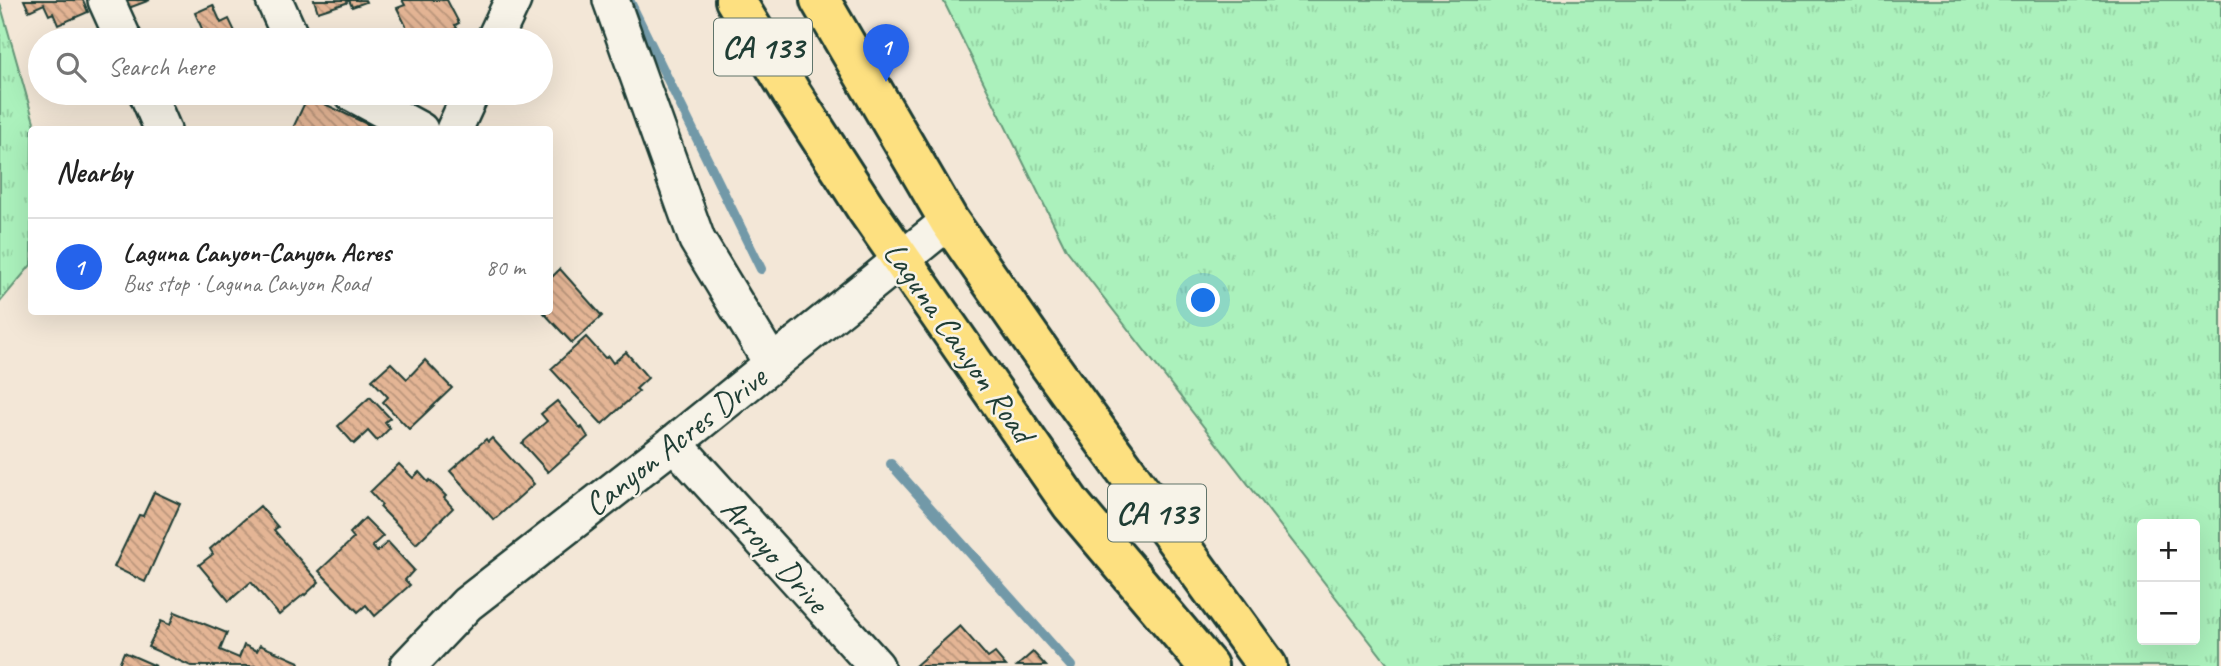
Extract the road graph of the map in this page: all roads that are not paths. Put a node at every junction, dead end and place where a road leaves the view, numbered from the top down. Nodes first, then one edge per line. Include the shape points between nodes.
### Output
1 (106, 0) edge
2 (274, 0) edge
3 (513, 0) edge
4 (611, 0) edge
5 (735, 0) edge
6 (820, 0) edge
7 (119, 28) edge
8 (287, 28) edge
9 (500, 28) edge
10 (152, 105) edge
11 (374, 105) edge
12 (465, 105) edge
13 (161, 126) edge
14 (413, 126) edge
15 (456, 126) edge
16 (948, 221) junction
17 (902, 259) junction
18 (772, 364) junction
19 (674, 443) junction
20 (408, 666) edge
21 (876, 666) edge
22 (1208, 666) edge
23 (1267, 666) edge

1 - 7 street
2 - 8 street
3 - 9 street
4 - 18 street via 697,240
5 - 17 main road, Laguna Canyon Road / CA 133 via 799,106
6 - 16 main road, Laguna Canyon Road / CA 133
10 - 13 street
11 - 14 street
12 - 15 street
16 - 17 street, Canyon Acres Drive
16 - 23 main road, Laguna Canyon Road / CA 133
17 - 18 street, Canyon Acres Drive
17 - 22 main road, Laguna Canyon Road / CA 133 via 1071,504
18 - 19 street, Canyon Acres Drive
19 - 20 street, Canyon Acres Drive via 467,604
19 - 21 street, Arroyo Drive

